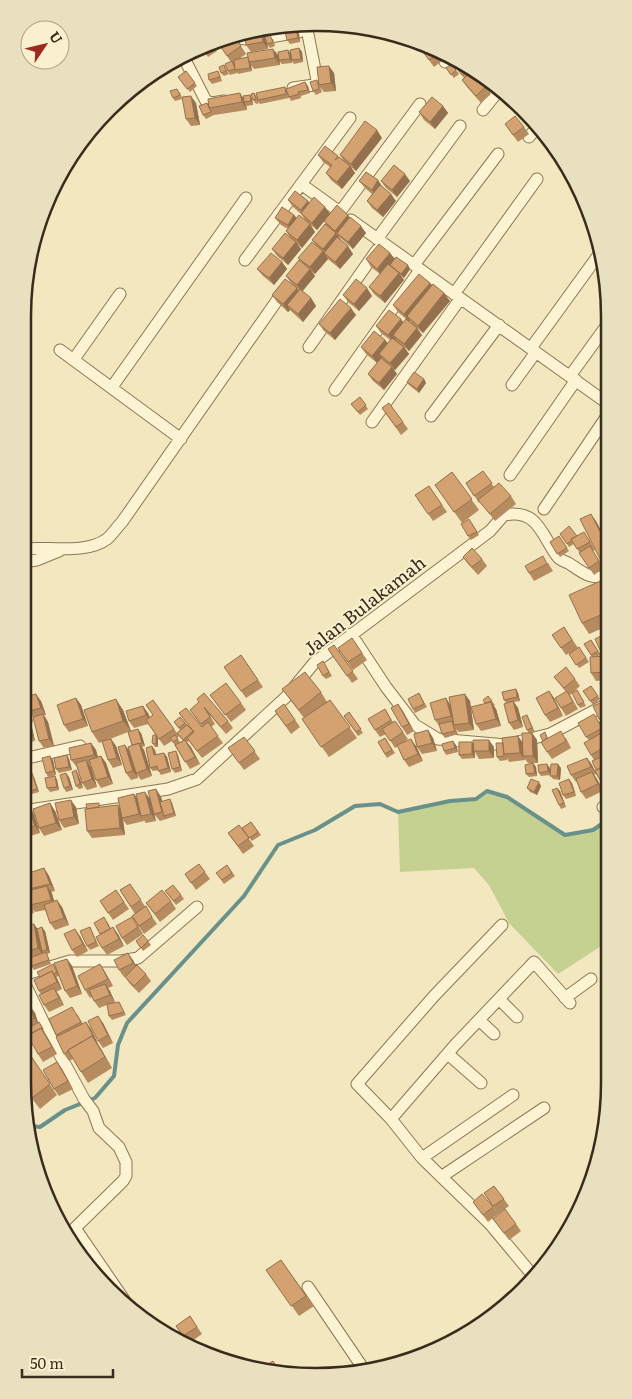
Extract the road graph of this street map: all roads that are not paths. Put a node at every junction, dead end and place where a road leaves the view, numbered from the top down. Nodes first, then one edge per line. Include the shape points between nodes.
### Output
1 (307, 31) edge
2 (280, 34) edge
3 (249, 39) edge
4 (186, 63) edge
5 (285, 90) edge
6 (495, 95) edge
7 (240, 98) edge
8 (420, 104) dead end
9 (483, 110) dead end
10 (350, 118) dead end
11 (460, 126) dead end
12 (533, 132) edge
13 (529, 137) dead end
14 (498, 154) dead end
15 (536, 180) dead end
16 (301, 184) junction
17 (246, 198) dead end
18 (337, 216) junction
19 (379, 240) junction
20 (245, 260) dead end
21 (595, 260) edge
22 (417, 268) junction
23 (294, 277) edge
24 (120, 294) dead end
25 (457, 296) junction
26 (499, 326) junction
27 (601, 334) edge
28 (309, 347) dead end
29 (60, 350) dead end
30 (534, 350) junction
31 (74, 359) junction
32 (573, 378) junction
33 (512, 385) dead end
34 (112, 387) junction
35 (335, 390) dead end
36 (601, 399) edge
37 (431, 416) dead end
38 (372, 422) dead end
39 (601, 425) edge
40 (181, 439) junction
41 (510, 475) dead end
42 (544, 509) dead end
43 (31, 549) edge
44 (62, 550) junction
45 (31, 561) edge
46 (601, 578) edge
47 (351, 634) junction
48 (601, 707) edge
49 (80, 746) edge
50 (31, 757) edge
51 (31, 810) edge
52 (197, 907) dead end
53 (502, 925) dead end
54 (31, 973) edge
55 (591, 979) dead end
56 (31, 997) edge
57 (499, 999) junction
58 (517, 1017) dead end
59 (479, 1020) junction
60 (494, 1034) dead end
61 (448, 1054) junction
62 (481, 1083) dead end
63 (513, 1095) dead end
64 (544, 1108) dead end
65 (391, 1119) junction
66 (422, 1158) junction
67 (442, 1177) junction
68 (530, 1271) edge
69 (110, 1279) edge
70 (308, 1287) dead end
71 (360, 1364) edge

1 - 5 street via 317,80 314,84
2 - 3 street
4 - 7 street via 206,101 212,103
6 - 9 street
8 - 18 street
10 - 16 street
11 - 19 street
12 - 13 street
14 - 22 street
15 - 25 street
16 - 18 street
16 - 20 street
17 - 34 street
18 - 19 street
19 - 22 street
19 - 28 street
21 - 30 street
22 - 25 street
22 - 35 street
23 - 40 street
24 - 31 street
25 - 26 street
25 - 38 street
26 - 30 street
26 - 37 street
27 - 32 street
29 - 31 street
30 - 32 street
30 - 33 street
31 - 34 street
32 - 36 street
32 - 41 street
34 - 40 street
39 - 42 street
40 - 44 street via 106,540
43 - 44 street
44 - 45 street
46 - 47 street, Jalan Bulakamah via 580,573 559,559 536,523 520,514 504,515 490,531
47 - 48 street via 415,725 438,738 506,745 550,734
47 - 51 street, Jalan Bulakamah via 314,663 286,697 193,781 168,789
49 - 50 street
52 - 54 street via 138,958 70,961
53 - 65 street via 357,1084
55 - 57 street via 568,1001 534,962
56 - 69 street via 85,1102 93,1111 99,1128 124,1155 127,1169 123,1181 75,1228
57 - 58 street
57 - 59 street
59 - 60 street
59 - 61 street
61 - 62 street
61 - 65 street
63 - 66 street
64 - 67 street
65 - 66 street
66 - 67 street
67 - 68 street via 490,1224
70 - 71 street

